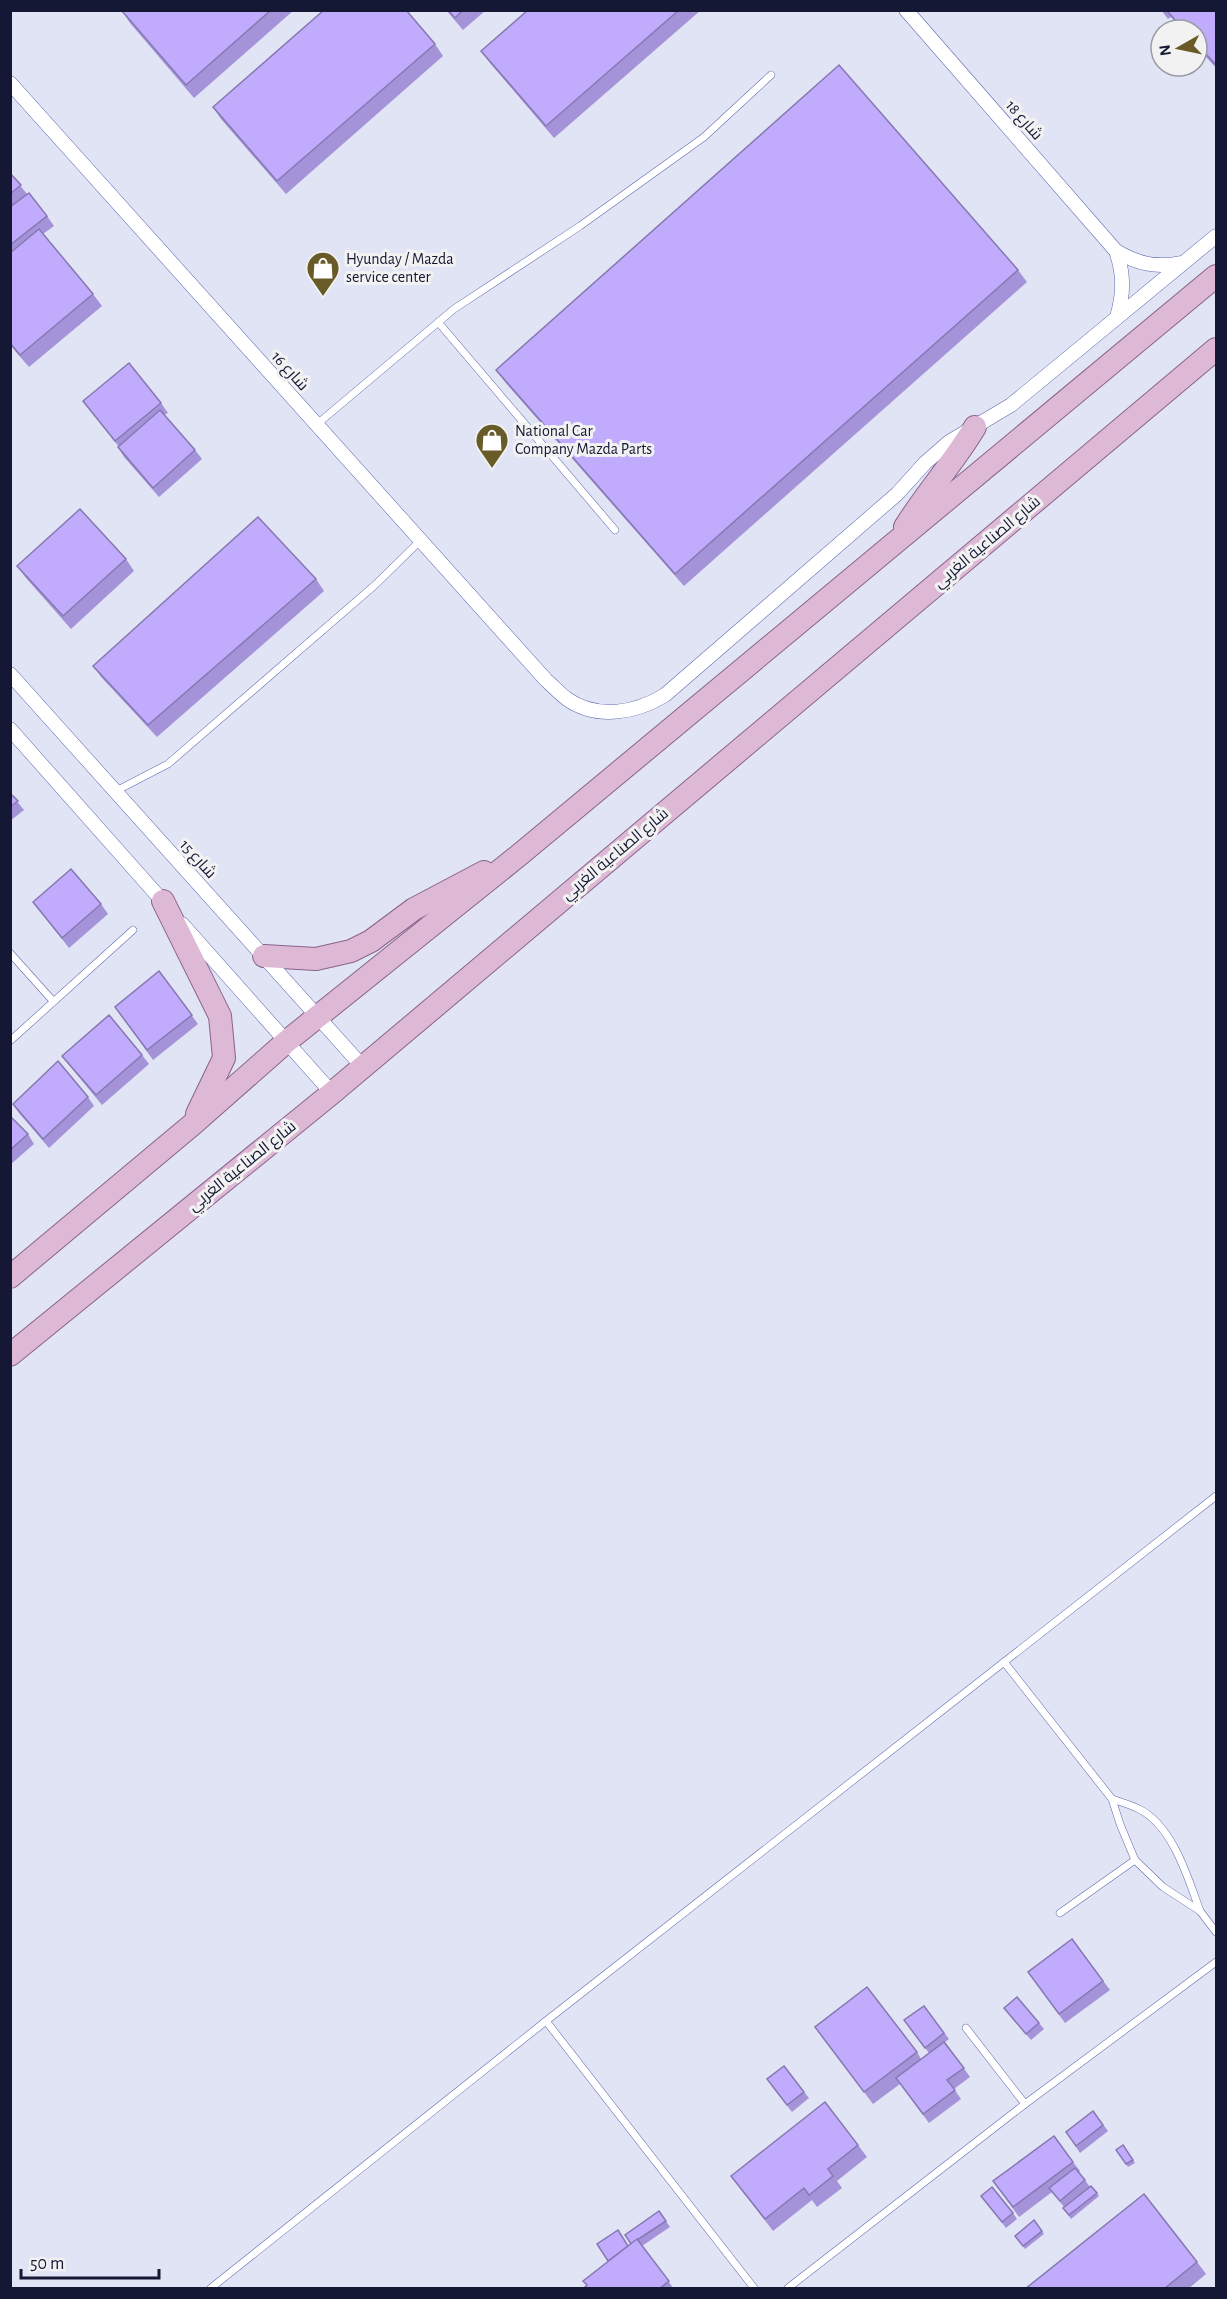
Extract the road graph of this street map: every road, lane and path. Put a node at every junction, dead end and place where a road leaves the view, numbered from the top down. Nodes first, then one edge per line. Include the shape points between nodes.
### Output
1 (906, 10) edge
2 (771, 75) dead end
3 (10, 83) edge
4 (1216, 236) edge
5 (1116, 250) junction
6 (1183, 263) junction
7 (1216, 276) edge
8 (1117, 317) junction
9 (438, 322) junction
10 (1216, 349) edge
11 (316, 425) junction
12 (975, 427) junction
13 (615, 530) dead end
14 (421, 540) junction
15 (894, 544) junction
16 (10, 675) edge
17 (10, 729) edge
18 (114, 792) junction
19 (518, 856) junction
20 (163, 902) junction
21 (133, 930) dead end
22 (10, 953) edge
23 (264, 956) junction
24 (52, 1001) junction
25 (316, 1017) junction
26 (10, 1041) edge
27 (286, 1042) junction
28 (362, 1066) junction
29 (333, 1093) junction
30 (193, 1124) junction
31 (10, 1277) edge
32 (10, 1356) edge
33 (1216, 1496) edge
34 (1004, 1662) junction
35 (1112, 1799) junction
36 (1135, 1860) junction
37 (1200, 1911) junction
38 (1060, 1913) dead end
39 (1216, 1932) edge
40 (1216, 1962) edge
41 (546, 2021) junction
42 (966, 2028) dead end
43 (1025, 2104) junction
44 (211, 2289) edge
45 (754, 2289) edge
46 (788, 2289) edge

1 - 5 street, شارع 18
2 - 9 lane via 704,138
3 - 11 street, شارع 16
4 - 6 street
5 - 6 street, شارع 18 via 1148,265
5 - 8 street, شارع 18 via 1124,284
6 - 8 street
7 - 15 main road
8 - 12 street via 1011,405
9 - 11 lane
9 - 13 lane
10 - 28 main road, شارع الصناعية الغربي
11 - 14 street, شارع 16
12 - 14 street, شارع 16 via 949,442 897,494 665,695 646,706 625,711 586,708 568,699 546,680
12 - 15 main road
14 - 18 lane via 375,585 168,764
15 - 19 main road
16 - 18 street, شارع 15
17 - 20 street
18 - 23 street, شارع 15
19 - 23 main road via 414,909 351,951 316,959
19 - 25 main road
20 - 27 street
20 - 30 main road via 220,1016 224,1037 224,1058
21 - 24 lane
22 - 24 lane
23 - 25 street, شارع 15
24 - 26 lane
25 - 27 main road
25 - 28 street, شارع 15
27 - 29 street
27 - 30 main road
28 - 29 main road, شارع الصناعية الغربي
29 - 32 main road, شارع الصناعية الغربي
30 - 31 main road
33 - 34 lane
34 - 35 lane
34 - 41 lane
35 - 36 lane
35 - 37 lane via 1140,1810 1167,1834
36 - 37 lane via 1163,1887
36 - 38 lane
37 - 39 lane
40 - 43 lane
41 - 44 lane
41 - 45 lane
42 - 43 lane
43 - 46 lane

